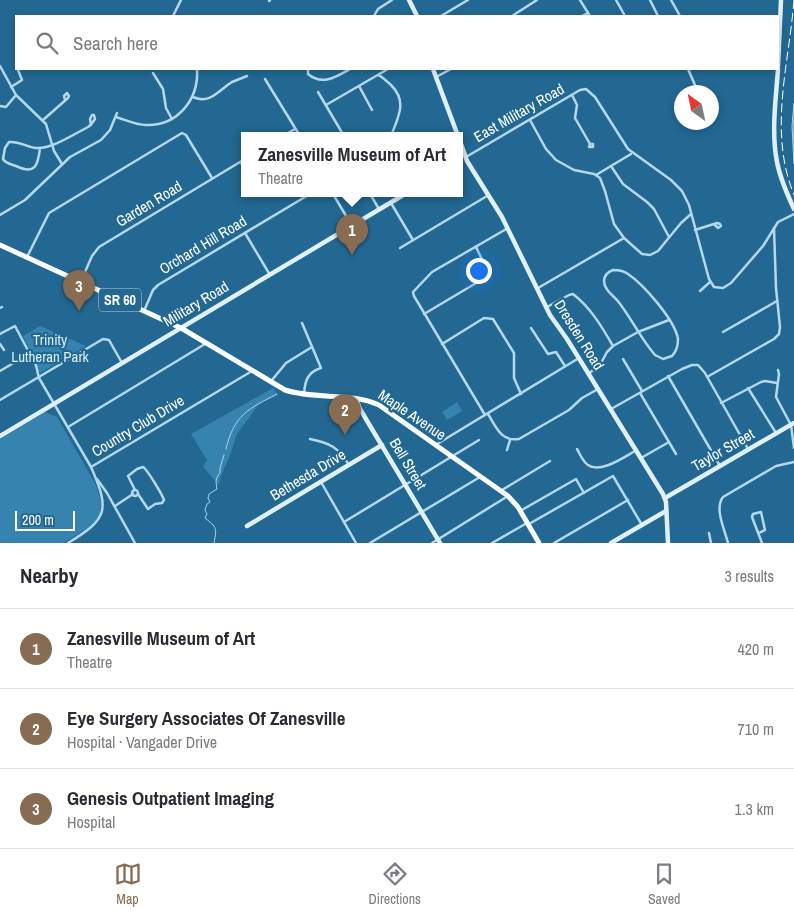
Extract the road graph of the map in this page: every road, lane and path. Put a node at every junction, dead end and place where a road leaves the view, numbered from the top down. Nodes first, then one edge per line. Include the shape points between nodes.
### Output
1 (182, 0) edge
2 (392, 0) edge
3 (409, 0) edge
4 (468, 0) edge
5 (537, 0) edge
6 (580, 0) edge
7 (616, 0) edge
8 (650, 0) edge
9 (671, 0) edge
10 (781, 0) edge
11 (174, 15) edge
12 (375, 15) edge
13 (416, 15) edge
14 (443, 15) edge
15 (514, 15) edge
16 (589, 15) edge
17 (624, 15) edge
18 (658, 15) edge
19 (679, 15) edge
20 (779, 39) edge
21 (0, 66) edge
22 (18, 70) edge
23 (196, 70) edge
24 (308, 70) edge
25 (348, 70) edge
26 (386, 70) edge
27 (433, 70) edge
28 (449, 70) edge
29 (688, 70) edge
30 (778, 70) edge
31 (153, 72) dead end
32 (378, 75) junction
33 (247, 76) dead end
34 (436, 77) junction
35 (265, 79) dead end
36 (695, 85) edge
37 (359, 86) junction
38 (11, 87) junction
39 (318, 92) dead end
40 (16, 95) junction
41 (572, 95) junction
42 (193, 96) junction
43 (65, 100) dead end
44 (326, 105) junction
45 (0, 106) edge
46 (372, 110) dead end
47 (117, 113) dead end
48 (116, 117) junction
49 (172, 119) junction
50 (43, 120) junction
51 (530, 120) junction
52 (91, 125) dead end
53 (295, 129) junction
54 (290, 132) edge
55 (297, 132) edge
56 (342, 132) edge
57 (392, 132) edge
58 (457, 132) edge
59 (590, 144) dead end
60 (52, 145) junction
61 (40, 148) junction
62 (463, 151) edge
63 (632, 153) junction
64 (465, 158) junction
65 (240, 162) edge
66 (62, 164) junction
67 (611, 166) junction
68 (596, 175) junction
69 (212, 178) junction
70 (489, 195) junction
71 (305, 197) edge
72 (335, 197) edge
73 (372, 197) edge
74 (399, 197) edge
75 (390, 202) junction
76 (379, 209) junction
77 (794, 209) edge
78 (691, 214) junction
79 (794, 214) edge
80 (0, 215) edge
81 (714, 224) dead end
82 (352, 226) junction
83 (774, 226) junction
84 (508, 228) junction
85 (695, 230) junction
86 (245, 233) junction
87 (669, 237) junction
88 (624, 238) junction
89 (413, 240) junction
90 (0, 245) edge
91 (476, 246) junction
92 (400, 248) dead end
93 (27, 257) junction
94 (270, 275) junction
95 (81, 282) junction
96 (710, 282) junction
97 (537, 289) junction
98 (700, 291) dead end
99 (777, 301) junction
100 (546, 308) junction
101 (144, 311) junction
102 (424, 314) junction
103 (669, 320) junction
104 (302, 323) dead end
105 (181, 328) junction
106 (531, 328) dead end
107 (638, 332) junction
108 (723, 332) dead end
109 (0, 334) edge
110 (196, 337) junction
111 (0, 344) edge
112 (205, 344) junction
113 (442, 344) junction
114 (613, 346) junction
115 (312, 347) junction
116 (4, 350) dead end
117 (32, 358) junction
118 (579, 358) junction
119 (623, 359) dead end
120 (122, 363) junction
121 (240, 364) junction
122 (566, 366) junction
123 (778, 370) dead end
124 (0, 371) edge
125 (252, 371) junction
126 (588, 374) junction
127 (668, 376) junction
128 (707, 377) junction
129 (38, 378) junction
130 (273, 382) junction
131 (777, 383) junction
132 (748, 388) junction
133 (598, 389) junction
134 (641, 392) junction
135 (304, 394) junction
136 (521, 394) junction
137 (356, 398) junction
138 (0, 400) edge
139 (366, 400) junction
140 (722, 403) junction
141 (54, 404) junction
142 (359, 407) junction
143 (611, 409) junction
144 (486, 414) junction
145 (792, 424) edge
146 (68, 427) junction
147 (776, 433) junction
148 (0, 436) edge
149 (310, 439) dead end
150 (479, 440) dead end
151 (510, 440) junction
152 (669, 442) junction
153 (382, 445) junction
154 (436, 445) junction
155 (577, 448) dead end
156 (794, 448) edge
157 (748, 449) junction
158 (507, 450) dead end
159 (636, 450) junction
160 (676, 454) dead end
161 (452, 457) junction
162 (642, 458) junction
163 (550, 461) dead end
164 (794, 462) edge
165 (349, 464) junction
166 (720, 466) junction
167 (91, 467) junction
168 (480, 477) junction
169 (96, 478) junction
170 (321, 482) junction
171 (405, 485) junction
172 (136, 490) junction
173 (501, 492) junction
174 (584, 492) junction
175 (133, 494) junction
176 (138, 494) junction
177 (508, 496) junction
178 (665, 498) junction
179 (628, 500) junction
180 (115, 506) junction
181 (520, 511) junction
182 (666, 511) junction
183 (422, 512) junction
184 (344, 522) junction
185 (528, 524) junction
186 (642, 525) junction
187 (247, 526) dead end
188 (709, 533) dead end
189 (759, 533) junction
190 (500, 538) junction
191 (439, 541) edge
192 (619, 541) edge
193 (502, 542) edge
194 (68, 543) edge
195 (135, 543) edge
196 (356, 543) edge
197 (370, 543) edge
198 (432, 543) edge
199 (492, 543) edge
200 (539, 543) edge
201 (554, 543) edge
202 (611, 543) edge
203 (668, 543) edge
204 (711, 543) edge
205 (728, 543) edge
206 (762, 543) edge

1 - 11 street
2 - 12 street
3 - 13 street
4 - 14 street
5 - 15 street
6 - 16 street
7 - 17 street
8 - 18 street
9 - 19 street
10 - 20 street
21 - 38 street
22 - 38 street via 22,80
23 - 42 street
24 - 25 street via 308,74 315,78 327,80
26 - 32 street
27 - 34 street
28 - 34 street
29 - 36 street
30 - 77 street via 776,154
31 - 49 street via 163,89 166,108
32 - 37 street
32 - 57 street via 400,97 400,110
33 - 42 street via 211,98
34 - 58 street
35 - 53 street
37 - 44 street
37 - 46 street
38 - 40 street
39 - 44 street
40 - 45 street via 6,107
40 - 50 street
41 - 51 street, East Military Road
41 - 59 street via 577,105 576,118
41 - 63 street, East Military Road via 583,89 592,93
42 - 49 street via 186,108
43 - 50 street
44 - 56 street
47 - 48 street
48 - 49 street via 148,125
48 - 66 street via 101,140
50 - 60 street
51 - 64 street, East Military Road
51 - 68 street via 556,160 574,170
52 - 60 street
53 - 54 street
53 - 55 street
60 - 61 street
60 - 66 street
61 - 61 street via 39,159 30,170 23,170 3,159 5,146 11,142
62 - 64 street, Dresden Road
63 - 67 street
63 - 78 street, East Military Road via 678,186
64 - 70 street, Dresden Road
65 - 69 street, Garden Road
66 - 80 street via 25,200
67 - 68 street
67 - 87 street via 623,184 654,209
68 - 88 street via 603,184 613,221
69 - 93 street via 183,133 49,213
69 - 95 street, Garden Road via 99,247
70 - 84 street, Dresden Road
70 - 89 street
71 - 86 street, Orchard Hill Road
72 - 82 street
73 - 76 street
74 - 75 street, Military Road
75 - 76 street, Military Road
75 - 89 street
76 - 82 street, Military Road
78 - 85 street, East Military Road
78 - 87 street
79 - 83 street
81 - 85 street
82 - 94 street, Military Road
83 - 96 street via 763,246 730,283 720,288
83 - 99 street
84 - 91 street
84 - 97 street, Dresden Road
85 - 96 street, East Military Road
86 - 94 street
86 - 101 street, Orchard Hill Road via 155,287
87 - 88 street via 658,251 647,255
88 - 97 street
89 - 92 street
90 - 93 main road, Maple Avenue / SR 60
91 - 102 street via 429,274 413,292
91 - 102 street via 488,276
93 - 95 main road, Maple Avenue / SR 60
94 - 105 street, Military Road
95 - 101 main road, Maple Avenue / SR 60
96 - 98 street
97 - 100 street, Dresden Road
99 - 108 street
99 - 128 street via 780,327 777,336
100 - 114 street via 573,294 595,317
100 - 118 street, Dresden Road
101 - 105 main road, Maple Avenue / SR 60
102 - 113 street
103 - 107 street
103 - 107 street via 678,340 675,352 669,358 657,356
103 - 107 street via 628,273 609,272 604,279 605,286
104 - 115 street
105 - 110 main road, Maple Avenue / SR 60
105 - 120 street, Military Road
106 - 122 street via 548,354 556,352
107 - 114 street
109 - 117 street via 15,326
110 - 112 main road, Maple Avenue / SR 60
110 - 121 main road, Maple Avenue / SR 60
111 - 116 street
112 - 121 main road, Maple Avenue / SR 60
112 - 146 street
113 - 136 street via 484,318 490,318 496,322 513,352 514,378
113 - 144 street
114 - 126 street via 600,365
115 - 130 street via 286,363
115 - 135 street via 321,368 307,377
117 - 124 street via 21,358
117 - 129 street
118 - 122 street
118 - 126 street, Dresden Road
119 - 134 street
120 - 129 street via 109,340 102,339
120 - 141 street, Military Road
121 - 125 main road, Maple Avenue / SR 60
122 - 136 street
123 - 131 street
125 - 130 main road, Maple Avenue / SR 60
125 - 167 street, Country Club Drive
126 - 133 street, Dresden Road
127 - 128 street via 694,364
127 - 134 street
127 - 166 street
128 - 140 street
129 - 138 street
129 - 141 street
130 - 135 main road, Maple Avenue / SR 60 via 289,391
131 - 132 street via 764,382
131 - 145 street via 776,397
132 - 140 street
132 - 147 street
133 - 143 street, Dresden Road
133 - 151 street via 526,436
134 - 143 street
134 - 152 street
135 - 137 main road, Maple Avenue / SR 60
136 - 144 street
137 - 139 main road, Maple Avenue / SR 60
137 - 142 street, Bell Street
139 - 142 street
139 - 154 main road, Maple Avenue / SR 60 via 385,408
140 - 157 street
141 - 146 street
141 - 148 street, Military Road
142 - 153 street, Bell Street
143 - 159 street, Dresden Road
144 - 151 street via 500,433
144 - 154 street
145 - 147 street, Taylor Street
145 - 156 street
146 - 167 street
147 - 157 street, Taylor Street
149 - 165 street via 336,448
150 - 161 street
151 - 158 street
152 - 160 street
152 - 162 street
153 - 165 street, Bethesda Drive
153 - 171 street, Bell Street
154 - 161 main road, Maple Avenue / SR 60
155 - 159 street via 587,465 594,468 608,465
157 - 166 street, Taylor Street
159 - 162 street, Dresden Road
161 - 168 main road, Maple Avenue / SR 60
161 - 171 street
162 - 178 street, Dresden Road
163 - 173 street
164 - 205 street via 776,466 723,496 719,509
165 - 170 street, Bethesda Drive
166 - 178 street, Taylor Street
167 - 169 street, Country Club Drive
168 - 173 main road, Maple Avenue / SR 60
168 - 183 street
169 - 180 street
169 - 194 street, Country Club Drive via 102,503 100,518
170 - 184 street
170 - 187 street, Bethesda Drive
171 - 183 street, Bell Street
171 - 184 street
172 - 175 street
172 - 176 street
172 - 176 street via 128,476 143,467 148,470 164,500 148,509
173 - 177 main road, Maple Avenue / SR 60
174 - 179 street via 613,476
174 - 181 street via 576,479
174 - 185 street
175 - 176 street
175 - 180 street
177 - 181 main road, Maple Avenue / SR 60
177 - 191 street
178 - 182 street, Dresden Road
179 - 186 street
179 - 201 street
180 - 195 street
181 - 185 main road, Maple Avenue / SR 60
182 - 186 street
182 - 203 street, Dresden Road
183 - 191 street, Bell Street
183 - 197 street
184 - 196 street
185 - 190 street
185 - 200 main road, Maple Avenue / SR 60
186 - 192 street
188 - 204 street
189 - 189 street via 765,530 761,512 752,516
189 - 206 street
190 - 193 street
190 - 199 street
191 - 198 street
192 - 202 street

